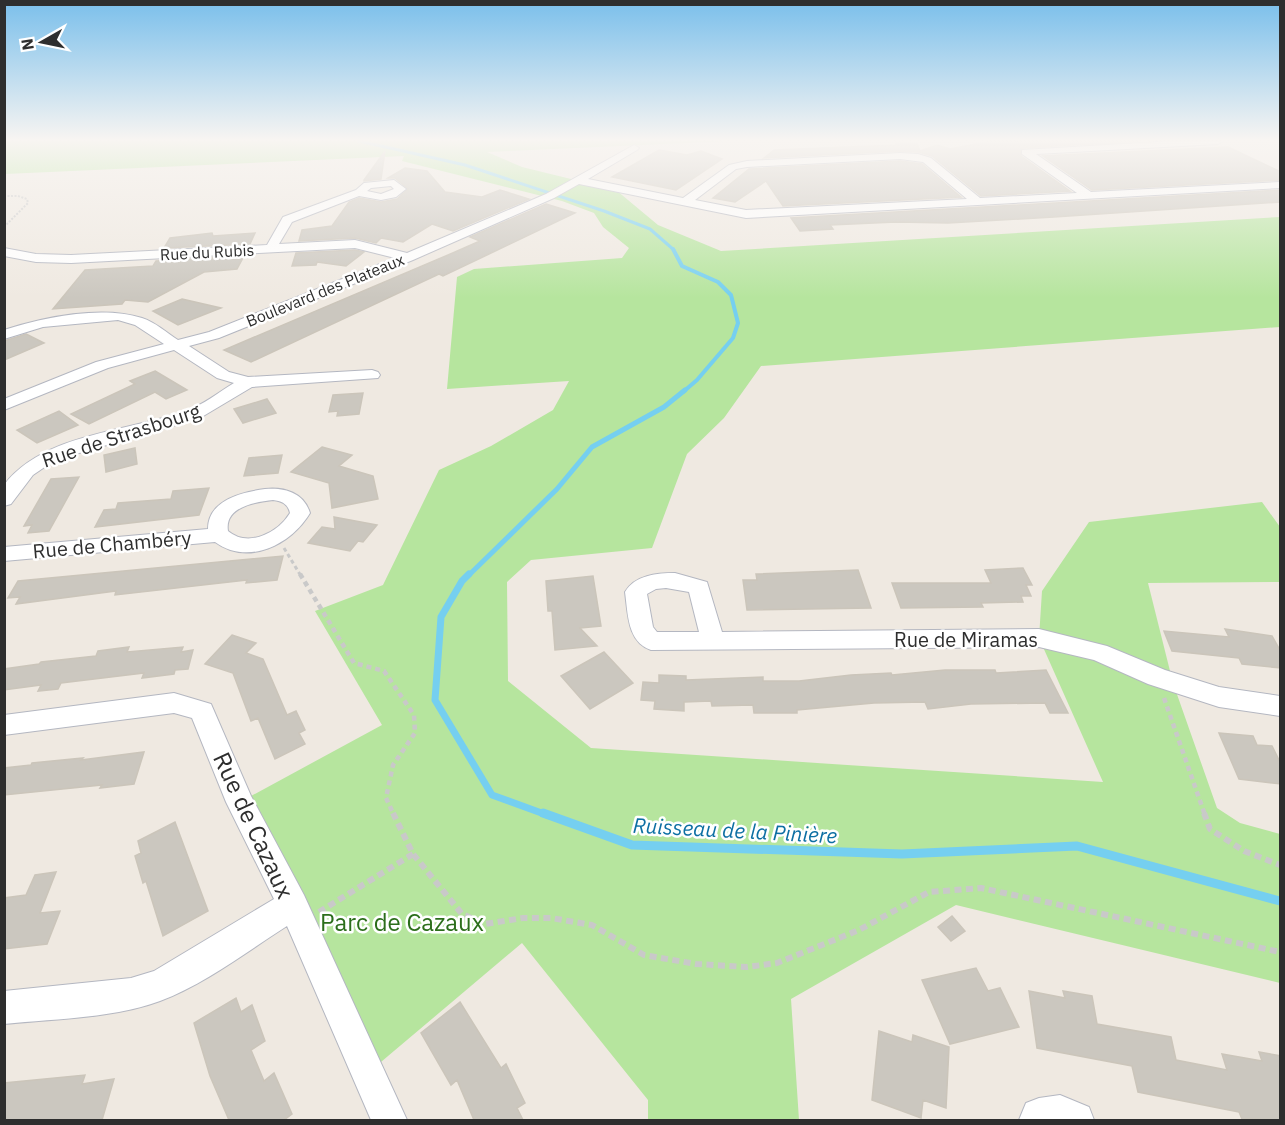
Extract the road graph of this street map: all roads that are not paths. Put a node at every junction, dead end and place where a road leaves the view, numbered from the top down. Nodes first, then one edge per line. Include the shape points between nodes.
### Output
1 (355, 194) edge
2 (554, 194) edge
3 (643, 194) edge
4 (697, 194) edge
5 (969, 194) edge
6 (1117, 194) edge
7 (1088, 195) joint
8 (978, 201) junction
9 (685, 202) junction
10 (272, 248) junction
11 (4, 252) edge
12 (408, 257) junction
13 (4, 335) edge
14 (177, 346) junction
15 (372, 375) dead end
16 (248, 382) junction
17 (4, 405) edge
18 (4, 500) edge
19 (219, 535) junction
20 (4, 554) edge
21 (713, 640) dead end
22 (1281, 706) edge
23 (4, 725) edge
24 (297, 915) junction
25 (4, 1008) edge
26 (389, 1120) edge
27 (1037, 1120) edge
28 (1076, 1120) edge

1 - 10 street via 287,220
2 - 12 street, Boulevard des Plateaux
3 - 9 street
4 - 9 street
5 - 8 street
6 - 7 street
7 - 8 street
8 - 9 street via 746,214
10 - 11 street, Rue du Rubis via 71,259
10 - 12 street, Rue du Rubis via 355,244
12 - 14 street, Boulevard des Plateaux
13 - 14 street via 41,323 118,316 140,322
14 - 16 street via 223,375
14 - 17 street, Boulevard des Plateaux via 102,365
15 - 16 street
16 - 18 street, Rue de Strasbourg via 194,414 37,461 21,475
19 - 19 street, Rue de Chambéry via 219,519 247,498 273,494 298,505 300,513 289,530 278,537 250,545 225,541
19 - 20 street, Rue de Chambéry
21 - 22 street, Rue de Miramas via 1039,638 1099,652 1157,677 1220,696
23 - 24 street, Rue de Cazaux via 174,703 202,711 240,802
24 - 25 street via 158,986 131,994
24 - 26 street, Rue de Cazaux
27 - 28 street via 1060,1113

